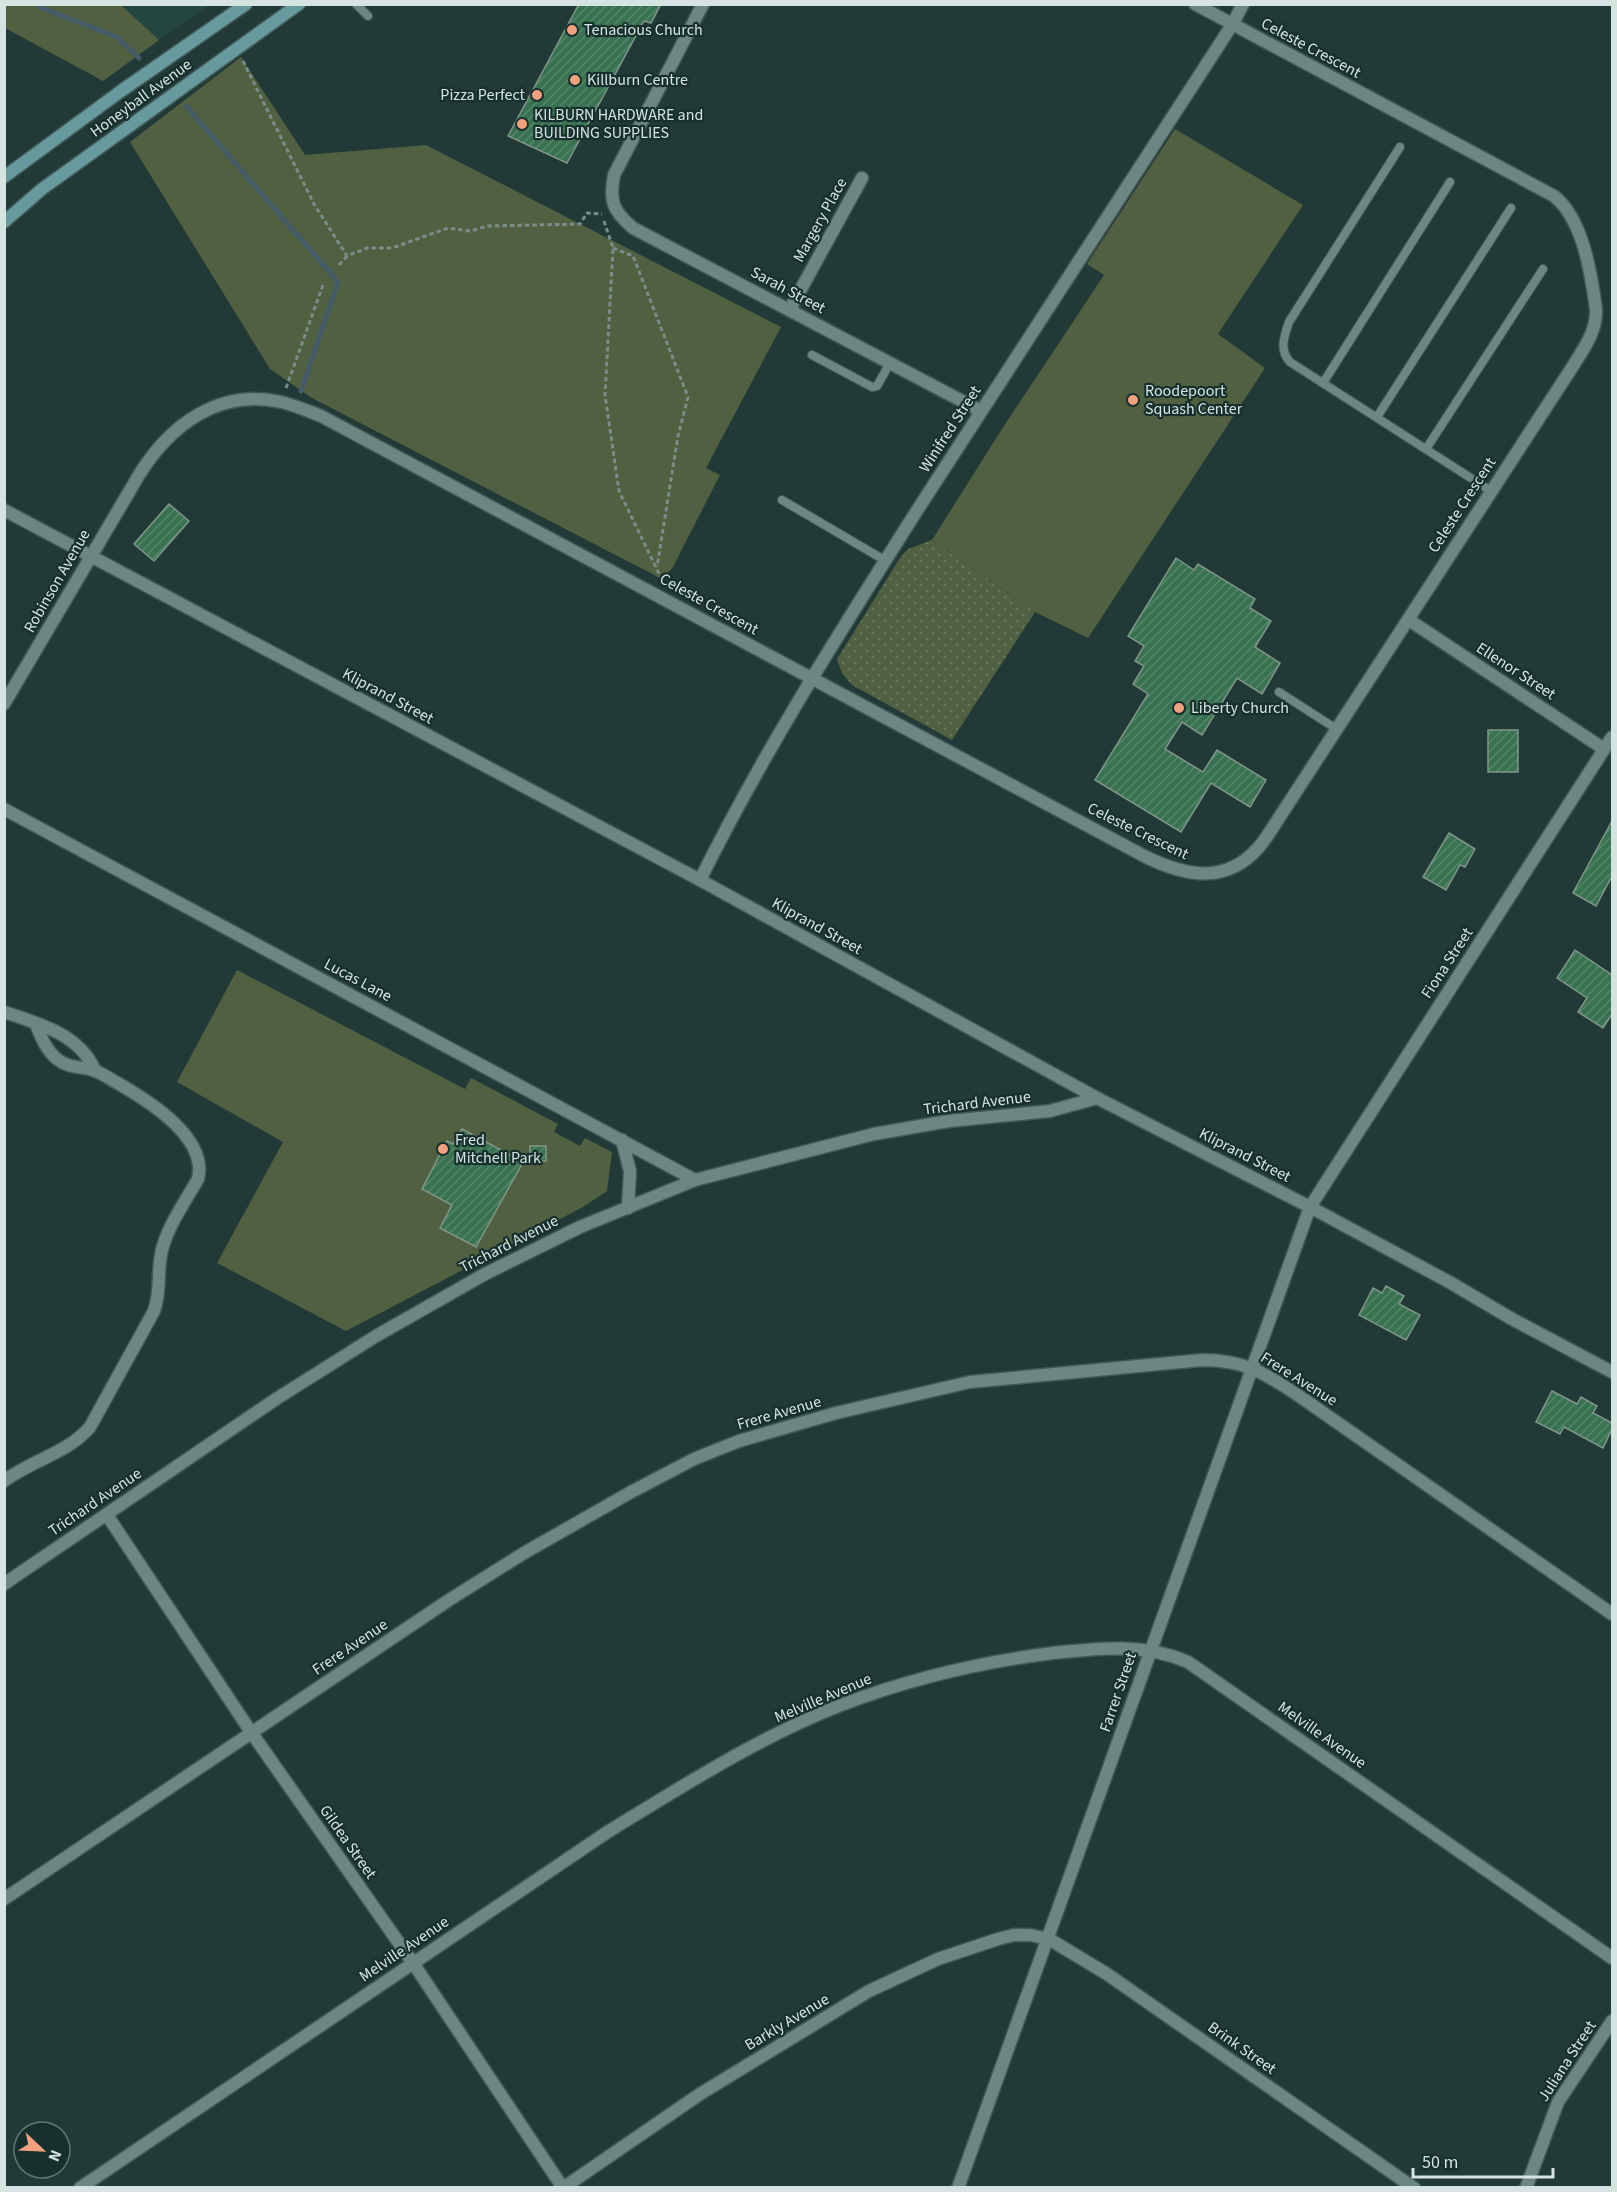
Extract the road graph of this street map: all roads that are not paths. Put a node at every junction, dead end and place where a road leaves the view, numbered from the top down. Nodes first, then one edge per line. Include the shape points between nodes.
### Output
1 (246, 4) edge
2 (299, 4) edge
3 (356, 4) edge
4 (703, 4) edge
5 (1195, 4) edge
6 (1243, 4) edge
7 (368, 16) dead end
8 (1232, 25) junction
9 (1400, 147) dead end
10 (4, 177) edge
11 (862, 178) dead end
12 (1450, 182) dead end
13 (1510, 208) dead end
14 (4, 222) edge
15 (1544, 269) dead end
16 (790, 309) junction
17 (812, 355) dead end
18 (890, 363) junction
19 (1323, 383) junction
20 (981, 411) junction
21 (1377, 417) junction
22 (1426, 449) junction
23 (139, 475) joint
24 (1491, 491) junction
25 (782, 500) dead end
26 (4, 510) edge
27 (91, 556) junction
28 (886, 561) junction
29 (1409, 620) junction
30 (810, 679) junction
31 (1279, 692) dead end
32 (4, 704) edge
33 (1338, 730) junction
34 (1612, 737) edge
35 (1604, 749) junction
36 (4, 809) edge
37 (700, 880) junction
38 (4, 1012) edge
39 (36, 1024) junction
40 (96, 1071) junction
41 (1097, 1098) junction
42 (622, 1140) junction
43 (695, 1180) junction
44 (1310, 1207) junction
45 (628, 1208) junction
46 (1251, 1367) junction
47 (1612, 1372) edge
48 (4, 1481) edge
49 (107, 1515) junction
50 (4, 1584) edge
51 (1612, 1614) edge
52 (1150, 1649) junction
53 (251, 1732) junction
54 (4, 1899) edge
55 (1049, 1939) junction
56 (1612, 1958) edge
57 (413, 1963) junction
58 (1612, 2021) edge
59 (80, 2187) edge
60 (563, 2187) edge
61 (958, 2187) edge
62 (1414, 2187) edge
63 (1526, 2187) edge

1 - 10 street, Honeyball Avenue
2 - 14 street, Honeyball Avenue via 42,189
3 - 7 lane
4 - 16 street, Sarah Street via 614,176 614,208 633,228
5 - 8 street, Celeste Crescent
6 - 8 street, Winifred Street
8 - 20 street, Winifred Street
8 - 24 street, Celeste Crescent via 1554,196 1574,220 1594,293 1597,322 1573,366
9 - 19 lane via 1289,322 1283,340 1284,355 1290,362
11 - 16 street, Margery Place
12 - 19 lane
13 - 21 lane
15 - 22 lane
16 - 18 street, Sarah Street
17 - 18 lane via 872,387 878,386
18 - 20 street, Sarah Street
19 - 21 lane
20 - 28 street, Winifred Street
21 - 22 lane
22 - 24 lane
23 - 27 street, Robinson Avenue
23 - 30 street, Celeste Crescent via 152,453 190,419 222,404 280,402 321,416
24 - 29 street, Celeste Crescent
25 - 28 lane
26 - 27 street, Kliprand Street
27 - 32 street, Robinson Avenue
27 - 37 street, Kliprand Street
28 - 30 street, Winifred Street
29 - 33 street, Celeste Crescent
29 - 35 street, Ellenor Street
30 - 33 street, Celeste Crescent via 1146,857 1194,874 1236,865 1259,847
30 - 37 street, Winifred Street
31 - 33 lane
34 - 35 street, Fiona Street
35 - 44 street, Fiona Street
36 - 42 street, Lucas Lane
37 - 41 street, Kliprand Street
38 - 39 street
39 - 40 street via 78,1045
39 - 40 street via 49,1051 59,1061
40 - 48 street via 142,1098 180,1128 199,1161 198,1179 163,1245 154,1311 90,1426 80,1438
41 - 43 street, Trichard Avenue via 1050,1111 949,1121 874,1134
41 - 44 street, Kliprand Street
42 - 43 street, Lucas Lane
42 - 45 street via 630,1171
43 - 45 street, Trichard Avenue
44 - 46 street, Farrer Street
44 - 47 street, Kliprand Street
45 - 49 street, Trichard Avenue via 529,1252 376,1336
46 - 51 street, Frere Avenue
46 - 52 street, Farrer Street
46 - 53 street, Frere Avenue via 1228,1360 1202,1360 970,1382 836,1413 739,1441 694,1459 524,1553
49 - 50 street, Trichard Avenue
49 - 53 street, Gildea Street
52 - 55 street, Farrer Street
52 - 56 street, Melville Avenue via 1188,1662 1214,1679
52 - 57 street, Melville Avenue via 1083,1650 986,1664 841,1705 782,1732 675,1791
53 - 54 street, Frere Avenue
53 - 57 street, Gildea Street
55 - 60 street, Barkly Avenue via 1030,1935 998,1939 938,1959 869,1991 700,2094
55 - 61 street, Farrer Street
55 - 62 street, Brink Street via 1107,1974
57 - 59 street, Melville Avenue
57 - 60 street, Gildea Street
58 - 63 street, Juliana Street via 1558,2102

